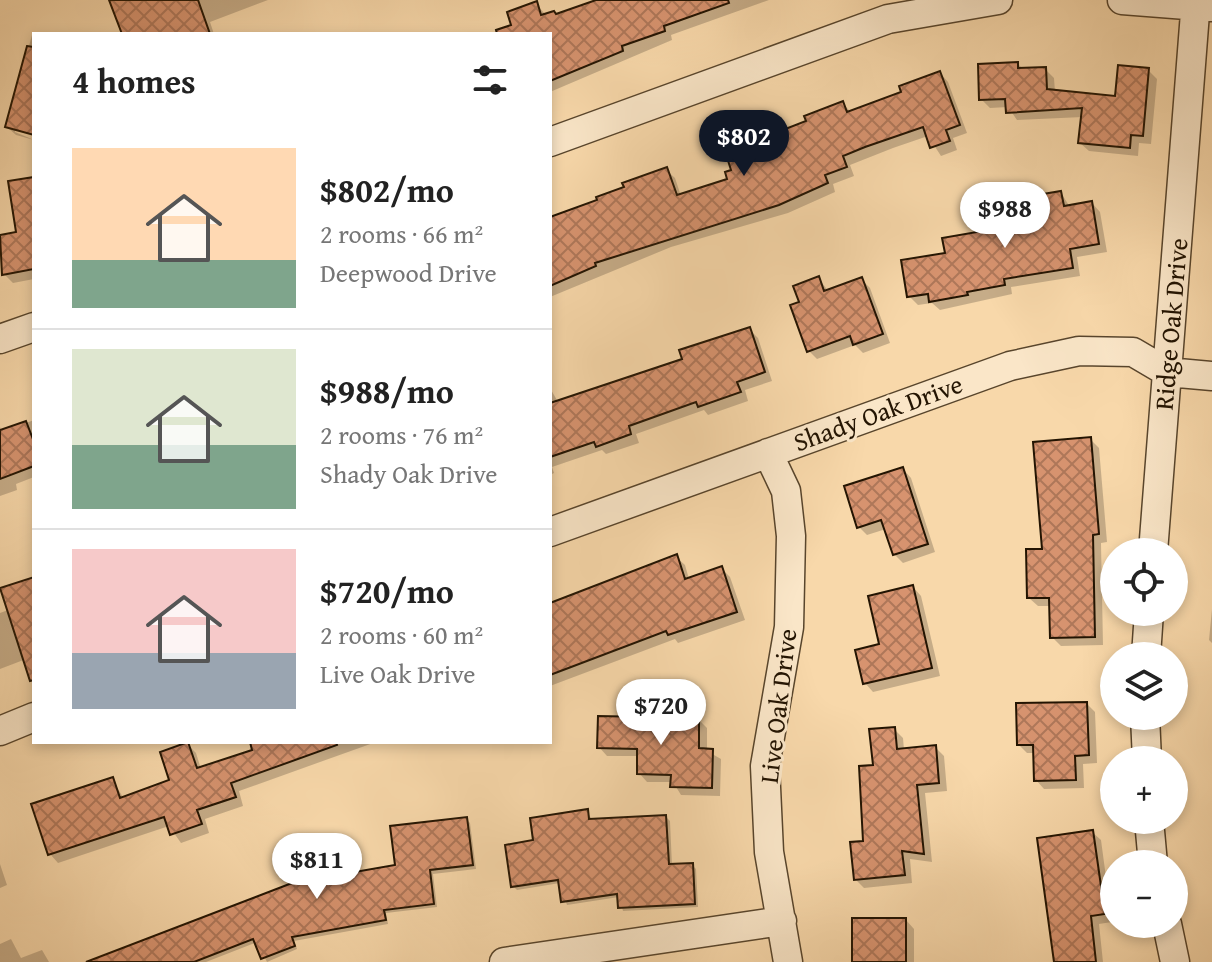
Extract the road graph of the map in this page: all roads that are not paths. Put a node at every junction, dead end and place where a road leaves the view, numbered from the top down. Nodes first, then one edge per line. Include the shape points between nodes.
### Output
1 (998, 0) edge
2 (1122, 0) edge
3 (1201, 4) edge
4 (552, 141) edge
5 (32, 328) edge
6 (0, 339) edge
7 (1167, 372) junction
8 (1212, 376) edge
9 (768, 453) junction
10 (552, 531) edge
11 (1154, 538) edge
12 (32, 718) edge
13 (0, 731) edge
14 (782, 921) junction
15 (1170, 938) edge
16 (504, 962) edge
17 (788, 962) edge
18 (1175, 962) edge

1 - 4 street via 888,19
2 - 3 street
3 - 7 street, Ridge Oak Drive
5 - 6 street
7 - 8 street, Shady Oak Drive
7 - 9 street, Shady Oak Drive via 1133,352 1079,351 1010,366
7 - 11 street, Ridge Oak Drive
9 - 10 street, Shady Oak Drive
9 - 14 street, Live Oak Drive via 786,491 791,536 789,627 765,766 769,852
12 - 13 street
14 - 16 street
14 - 17 street, Live Oak Drive
15 - 18 street

